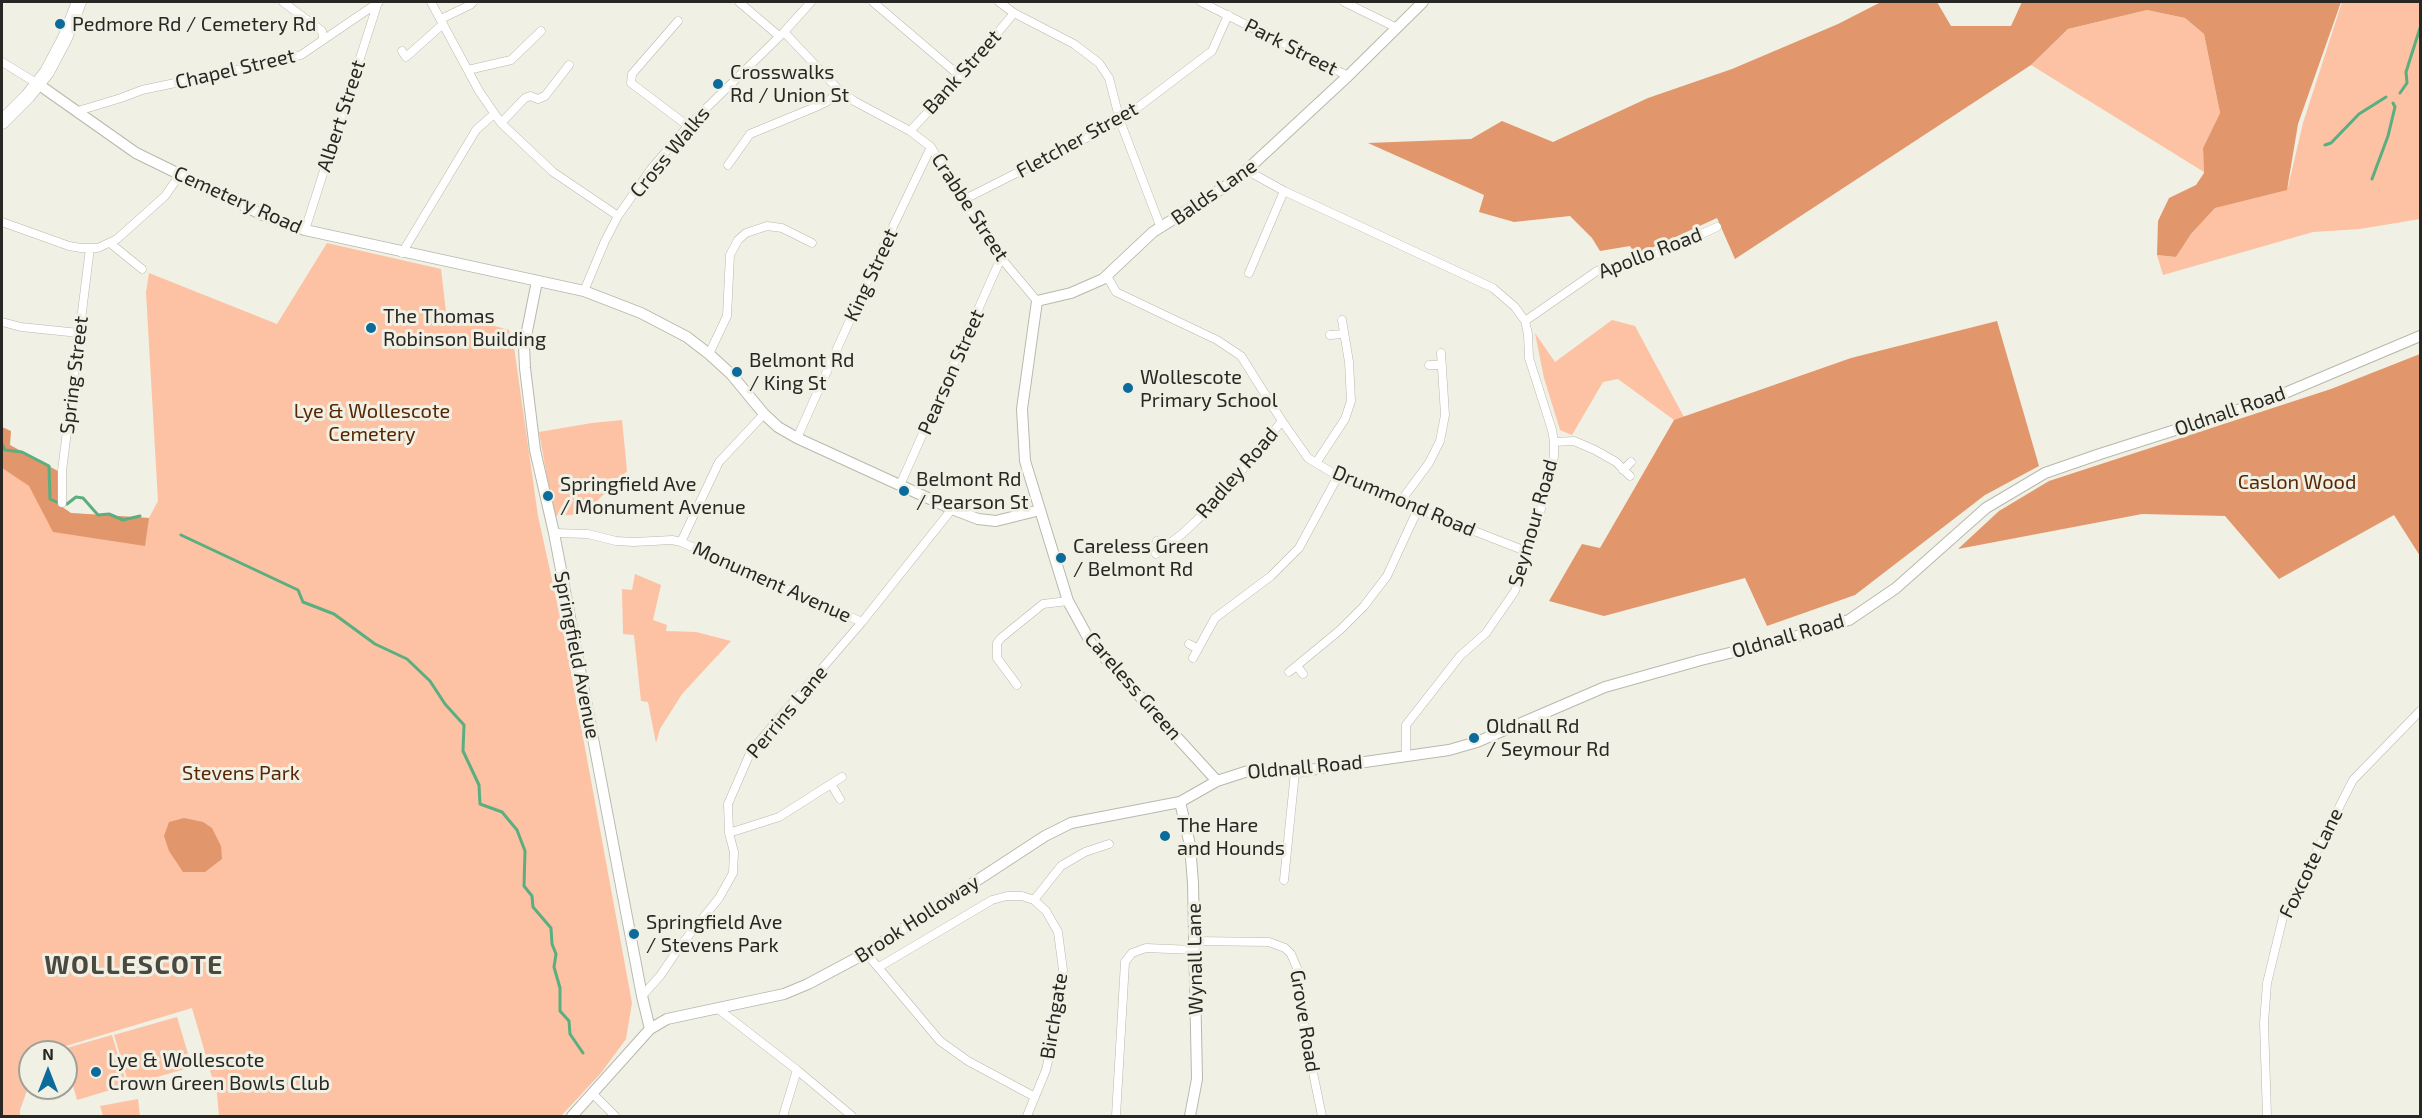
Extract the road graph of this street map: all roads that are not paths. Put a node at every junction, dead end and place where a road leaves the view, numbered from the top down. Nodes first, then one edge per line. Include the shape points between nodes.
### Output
1 (79, 2) edge
2 (283, 2) edge
3 (379, 2) edge
4 (431, 2) edge
5 (473, 2) edge
6 (739, 2) edge
7 (811, 2) edge
8 (873, 2) edge
9 (999, 2) edge
10 (1201, 2) edge
11 (1344, 2) edge
12 (1423, 2) edge
13 (1014, 13) junction
14 (1228, 15) junction
15 (442, 21) junction
16 (678, 21) dead end
17 (1397, 28) junction
18 (541, 31) dead end
19 (782, 34) junction
20 (323, 38) junction
21 (402, 51) dead end
22 (2, 62) edge
23 (569, 65) dead end
24 (468, 70) junction
25 (1348, 76) junction
26 (960, 77) junction
27 (38, 84) junction
28 (838, 89) junction
29 (78, 111) junction
30 (494, 114) junction
31 (1120, 121) junction
32 (2, 122) edge
33 (501, 123) junction
34 (688, 126) junction
35 (910, 131) junction
36 (931, 147) junction
37 (728, 165) dead end
38 (1248, 171) junction
39 (179, 176) junction
40 (1284, 191) junction
41 (963, 200) junction
42 (618, 216) junction
43 (2, 222) edge
44 (1717, 227) dead end
45 (1161, 228) junction
46 (305, 230) junction
47 (110, 243) junction
48 (812, 243) dead end
49 (90, 248) junction
50 (402, 253) junction
51 (1001, 258) junction
52 (142, 268) dead end
53 (1249, 273) dead end
54 (1107, 276) junction
55 (537, 281) junction
56 (584, 291) junction
57 (1037, 301) junction
58 (1342, 320) dead end
59 (1525, 321) junction
60 (2, 322) edge
61 (79, 333) junction
62 (1344, 334) junction
63 (1329, 335) dead end
64 (2421, 336) edge
65 (1441, 353) dead end
66 (709, 354) junction
67 (1429, 365) dead end
68 (1442, 365) junction
69 (764, 414) junction
70 (1282, 421) junction
71 (797, 438) junction
72 (1554, 441) junction
73 (1631, 462) dead end
74 (1316, 463) junction
75 (1623, 470) junction
76 (1338, 476) junction
77 (1630, 476) dead end
78 (900, 485) junction
79 (1400, 502) junction
80 (63, 503) dead end
81 (952, 509) junction
82 (1418, 509) junction
83 (1040, 510) junction
84 (554, 533) junction
85 (1157, 541) dead end
86 (681, 542) junction
87 (1165, 547) junction
88 (1528, 552) junction
89 (1156, 554) dead end
90 (1068, 601) junction
91 (862, 622) junction
92 (1189, 644) dead end
93 (1198, 649) junction
94 (1193, 658) dead end
95 (1297, 666) junction
96 (1289, 672) dead end
97 (1303, 674) dead end
98 (1017, 685) dead end
99 (2421, 711) edge
100 (1406, 757) junction
101 (1295, 772) junction
102 (842, 777) dead end
103 (1217, 781) junction
104 (831, 784) junction
105 (840, 798) dead end
106 (1180, 802) junction
107 (729, 833) junction
108 (1109, 844) dead end
109 (1284, 880) dead end
110 (1034, 900) junction
111 (1194, 945) junction
112 (866, 953) junction
113 (879, 967) junction
114 (642, 996) junction
115 (717, 1008) junction
116 (650, 1029) junction
117 (797, 1070) junction
118 (593, 1094) junction
119 (1035, 1098) junction
120 (572, 1116) edge
121 (615, 1116) edge
122 (783, 1116) edge
123 (852, 1116) edge
124 (1027, 1116) edge
125 (1116, 1116) edge
126 (1190, 1116) edge
127 (1322, 1116) edge
128 (2267, 1116) edge

1 - 27 highway via 54,61
2 - 20 street via 322,31
3 - 20 street, Chapel Street
3 - 46 street, Albert Street
4 - 15 street
5 - 15 street
6 - 19 street, Crabbe Street
7 - 19 street, Cross Walks
8 - 26 street
9 - 13 street
10 - 14 street, Park Street
11 - 17 street
12 - 17 street, Balds Lane
13 - 26 street, Bank Street
13 - 31 street via 1074,44 1099,63 1108,78
14 - 25 street, Park Street
14 - 31 street, Fletcher Street via 1212,51
15 - 21 street via 406,57
15 - 24 street
16 - 34 street via 632,74 631,83
17 - 25 street, Balds Lane
18 - 24 street via 512,60
19 - 28 street, Crabbe Street
19 - 34 street, Cross Walks
20 - 29 street, Chapel Street via 321,44 301,55 279,62 142,90
22 - 27 street, Cemetery Road
23 - 33 street via 545,96 525,98
24 - 30 street
25 - 38 street, Balds Lane
26 - 35 street, Bank Street
27 - 29 street, Cemetery Road
27 - 32 highway
28 - 35 street, Crabbe Street
28 - 37 street via 830,100 750,134
29 - 39 street, Cemetery Road via 136,153
30 - 33 street
30 - 50 street via 476,130
31 - 41 street, Fletcher Street
31 - 45 street
33 - 42 street via 553,172
34 - 42 street, Cross Walks
35 - 36 street, Crabbe Street
36 - 41 street, Crabbe Street
36 - 71 street, King Street
38 - 40 street
38 - 45 street, Balds Lane
39 - 46 street, Cemetery Road
39 - 47 street via 165,196
40 - 53 street
40 - 59 street via 1493,288
41 - 51 street, Crabbe Street
42 - 56 street, Cross Walks
43 - 49 street via 69,246
44 - 59 street, Apollo Road via 1644,260 1597,272
45 - 54 street, Balds Lane
46 - 50 street, Cemetery Road
47 - 49 street
47 - 52 street
48 - 66 street via 782,228 767,226 738,240 730,255 727,316
49 - 61 street, Spring Street
50 - 55 street, Cemetery Road
51 - 57 street, Crabbe Street
51 - 78 street, Pearson Street
54 - 57 street, Balds Lane via 1071,293
54 - 70 street, Drummond Road via 1116,292 1207,334 1241,356
55 - 56 street, Cemetery Road
55 - 84 street, Springfield Avenue via 524,346 525,368 535,450
56 - 66 street, Cemetery Road via 661,322
57 - 83 street, Careless Green via 1022,409 1025,461
58 - 62 street
59 - 72 street, Seymour Road via 1529,358
60 - 61 street
61 - 80 street, Spring Street via 62,471
62 - 63 street
62 - 74 street via 1351,401
64 - 100 street, Oldnall Road via 2266,401 2045,473 1986,508 1896,588 1849,620 1605,687 1477,742
65 - 68 street
66 - 69 street, Cemetery Road
67 - 68 street
68 - 79 street via 1445,409 1440,441
69 - 71 street, Cemetery Road
69 - 86 street, Monument Avenue via 719,462
70 - 74 street, Drummond Road via 1308,458
70 - 87 street, Radley Road via 1216,502
71 - 78 street, Cemetery Road
72 - 75 street via 1574,441 1616,462
72 - 88 street, Seymour Road via 1554,456
73 - 75 street
74 - 76 street, Drummond Road
75 - 77 street
76 - 79 street, Drummond Road
76 - 93 street via 1299,548 1271,576 1215,618
78 - 81 street, Cemetery Road
79 - 82 street, Drummond Road
81 - 83 street, Cemetery Road via 996,521
81 - 91 street, Perrins Lane
82 - 88 street, Drummond Road
82 - 95 street via 1387,576 1365,606
83 - 90 street, Careless Green
84 - 86 street, Monument Avenue via 588,534 616,541
84 - 114 street, Springfield Avenue
85 - 87 street
86 - 91 street, Monument Avenue
87 - 89 street, Radley Road
88 - 100 street, Seymour Road via 1515,591 1486,633 1460,656 1406,725
90 - 98 street via 1043,604 1000,638 997,658
90 - 103 street, Careless Green via 1091,643
91 - 107 street, Perrins Lane via 751,751 728,804
92 - 93 street
93 - 94 street
95 - 96 street
95 - 97 street
99 - 128 street, Foxcote Lane via 2353,780 2283,917 2267,983
100 - 101 street, Oldnall Road
101 - 103 street, Oldnall Road via 1248,771
101 - 109 street via 1288,871
102 - 104 street
103 - 106 street, Oldnall Road
104 - 105 street
104 - 107 street via 779,817
106 - 111 street, Wynall Lane via 1190,845
106 - 112 street, Brook Holloway via 1071,823
107 - 114 street, Perrins Lane via 734,852 733,873 719,898
108 - 110 street via 1084,852 1061,866
110 - 113 street via 1006,896 992,900
110 - 119 street, Birchgate via 1046,910 1058,932 1063,970 1046,1070
111 - 125 street via 1146,948 1132,953 1125,962
111 - 126 street, Wynall Lane via 1197,1079
111 - 127 street, Grove Road via 1269,942 1291,954 1297,968
112 - 113 street
112 - 115 street, Brook Holloway via 784,994
113 - 119 street via 940,1041
114 - 116 street, Springfield Avenue
115 - 116 street, Brook Holloway via 667,1019
115 - 117 street
116 - 118 street
117 - 122 street
117 - 123 street
118 - 120 street
118 - 121 street
119 - 124 street, Birchgate

